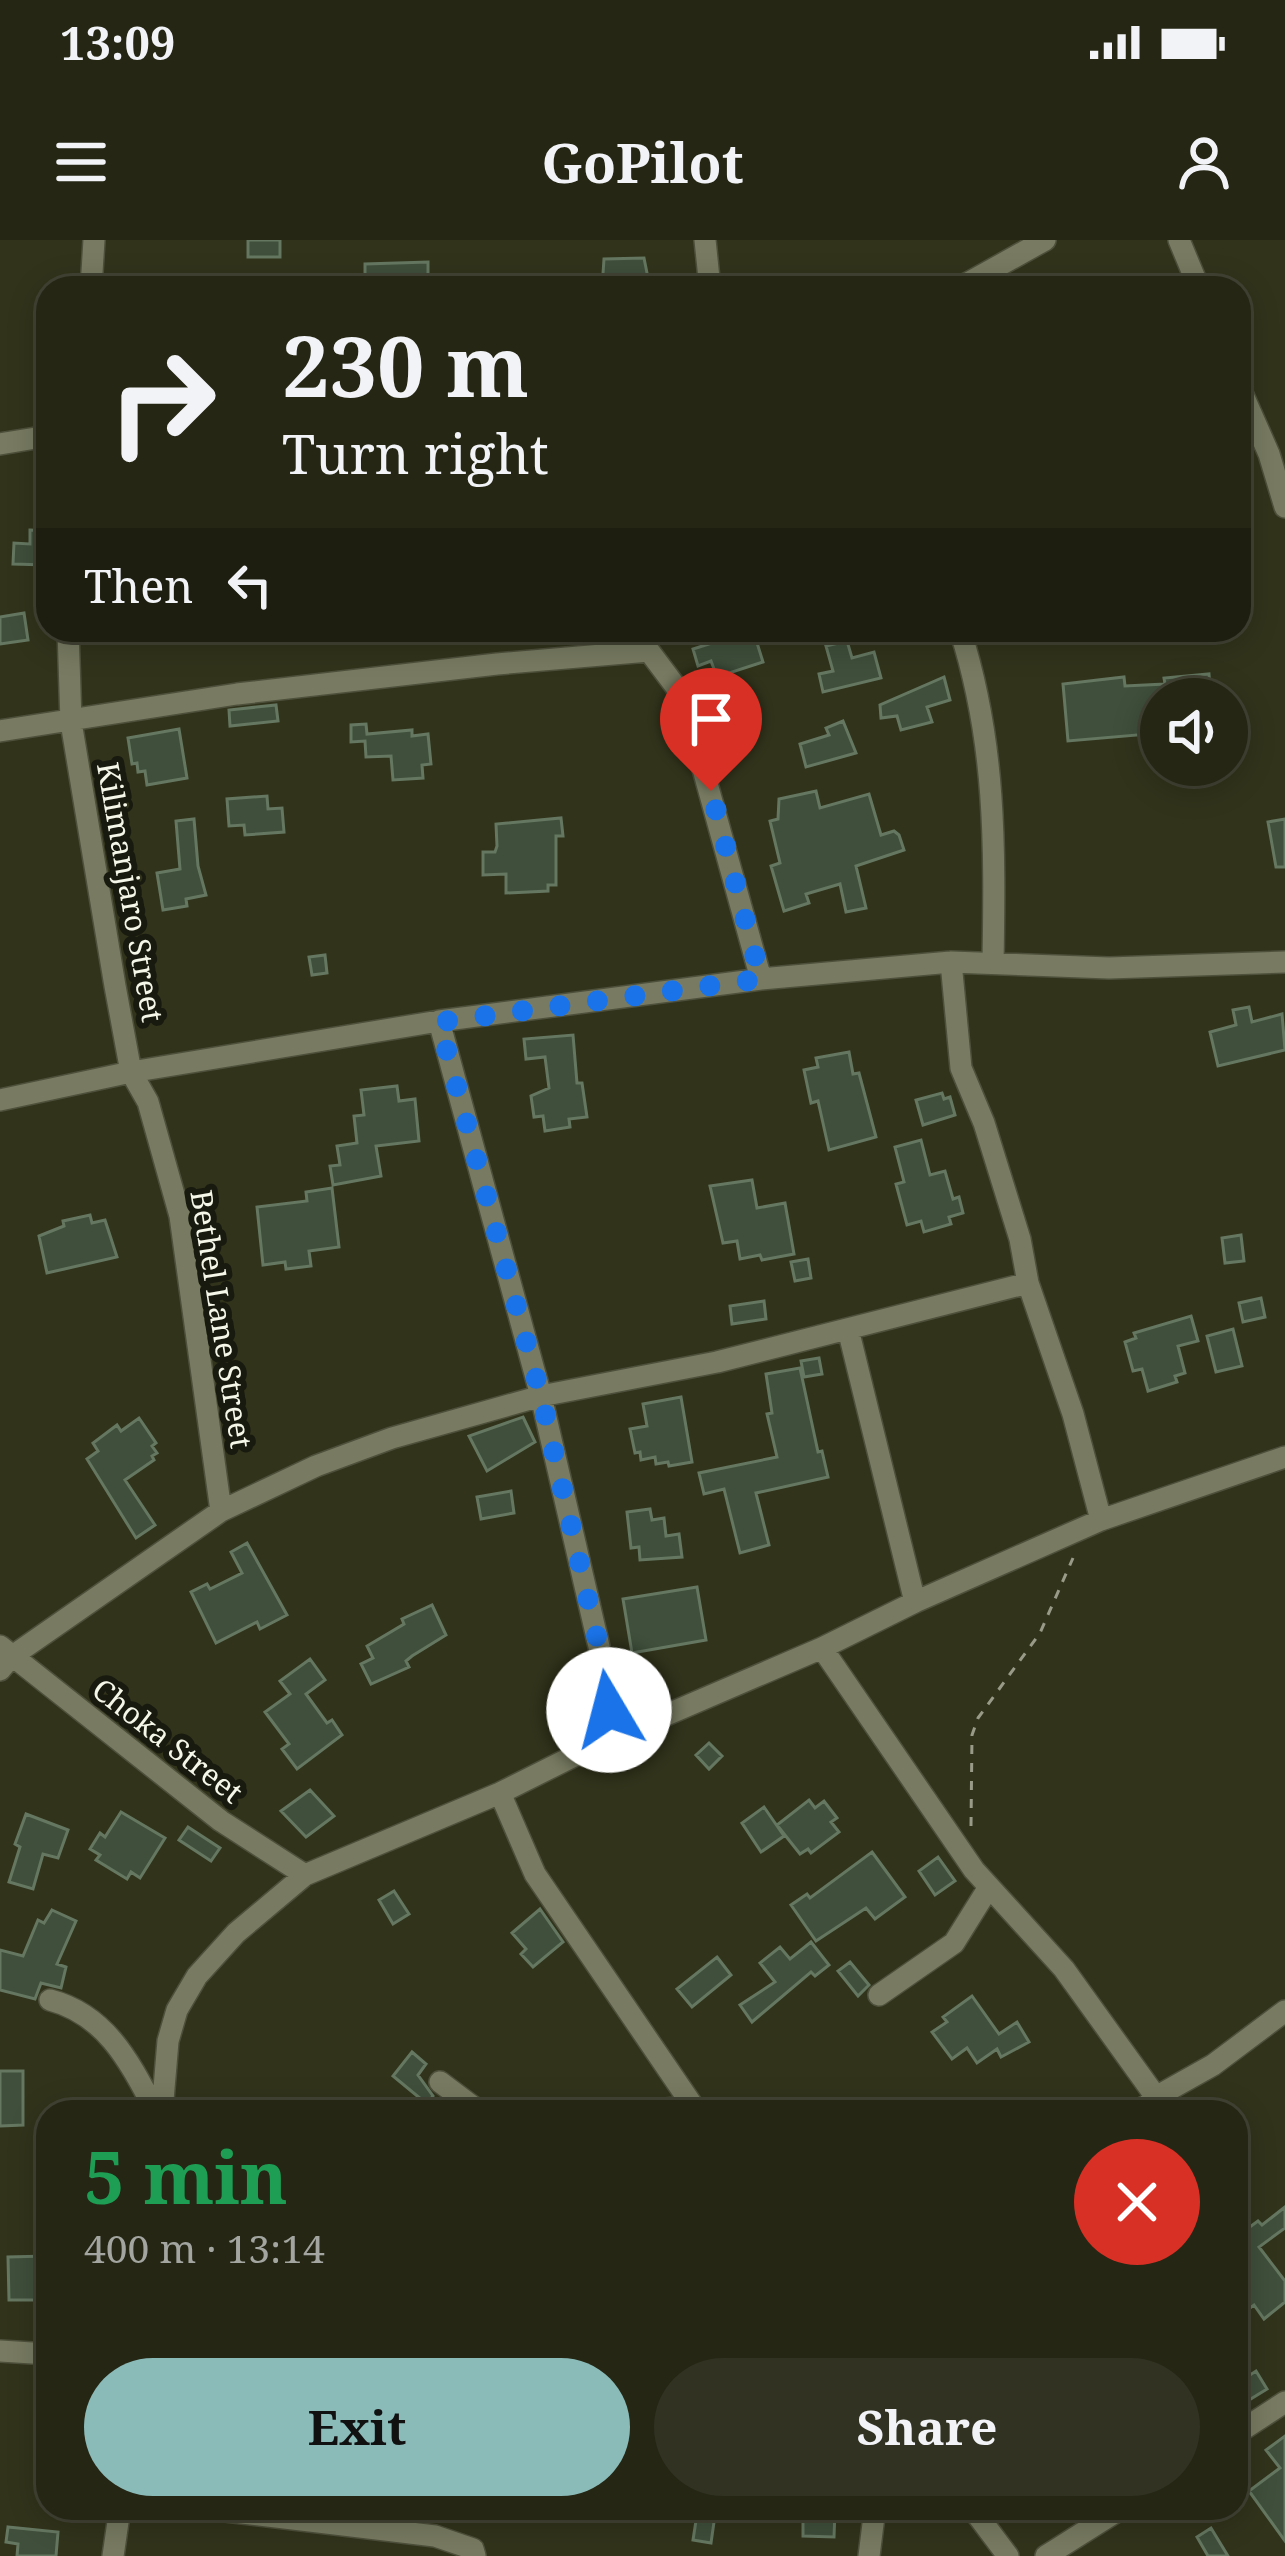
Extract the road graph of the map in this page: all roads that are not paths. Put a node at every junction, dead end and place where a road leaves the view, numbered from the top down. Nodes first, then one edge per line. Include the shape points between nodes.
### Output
1 (94, 240) edge
2 (705, 240) edge
3 (1045, 240) edge
4 (1179, 240) edge
5 (92, 276) edge
6 (709, 276) edge
7 (980, 276) edge
8 (1194, 276) edge
9 (1251, 415) edge
10 (36, 438) edge
11 (0, 444) edge
12 (1284, 493) edge
13 (68, 642) edge
14 (640, 642) edge
15 (648, 642) edge
16 (963, 642) edge
17 (71, 722) junction
18 (0, 731) edge
19 (951, 962) junction
20 (1285, 962) edge
21 (993, 963) junction
22 (761, 979) junction
23 (439, 1022) junction
24 (131, 1072) junction
25 (0, 1100) edge
26 (1028, 1283) junction
27 (848, 1329) junction
28 (541, 1396) junction
29 (1285, 1457) edge
30 (221, 1511) junction
31 (1101, 1520) junction
32 (915, 1602) junction
33 (822, 1648) junction
34 (4, 1658) edge
35 (610, 1694) junction
36 (653, 1720) junction
37 (594, 1746) junction
38 (500, 1793) junction
39 (304, 1875) junction
40 (982, 1879) junction
41 (879, 1995) dead end
42 (50, 2000) dead end
43 (1285, 2011) edge
44 (440, 2082) dead end
45 (152, 2100) edge
46 (160, 2100) edge
47 (464, 2100) edge
48 (689, 2100) edge
49 (1146, 2100) edge
50 (1155, 2100) edge
51 (0, 2351) edge
52 (36, 2353) edge
53 (1285, 2402) edge
54 (1248, 2426) edge
55 (118, 2520) edge
56 (301, 2520) edge
57 (874, 2520) edge
58 (981, 2520) edge
59 (1103, 2520) edge
60 (113, 2556) edge
61 (475, 2556) edge
62 (869, 2556) edge
63 (1008, 2556) edge
64 (1046, 2556) edge

1 - 5 street
2 - 6 street
3 - 7 street
4 - 8 street
9 - 12 street
10 - 11 street
13 - 17 street, Kilimanjaro Street
14 - 17 street
15 - 22 street via 690,722
16 - 21 street via 995,814
17 - 18 street
17 - 24 street, Kilimanjaro Street
19 - 21 street
19 - 22 street
19 - 26 street via 962,1068
20 - 21 street
22 - 23 street
23 - 24 street
23 - 28 street
24 - 25 street
24 - 30 street, Bethel Lane Street via 148,1102 180,1216
26 - 27 street
26 - 31 street
27 - 28 street
27 - 32 street
28 - 30 street via 392,1438
28 - 35 street
29 - 31 street
30 - 34 street
31 - 32 street
32 - 33 street
33 - 36 street
33 - 40 street
34 - 39 street, Choka Street
35 - 36 street
35 - 37 street
36 - 37 street
37 - 38 street
38 - 39 street
38 - 48 street via 535,1874
39 - 46 street via 196,1976 167,2041
40 - 41 street via 954,1942
40 - 49 street via 1064,1969
42 - 45 street via 101,2024
43 - 50 street
44 - 47 street
51 - 52 street
53 - 54 street
55 - 60 street
56 - 61 street via 435,2536
57 - 62 street
58 - 63 street
59 - 64 street

